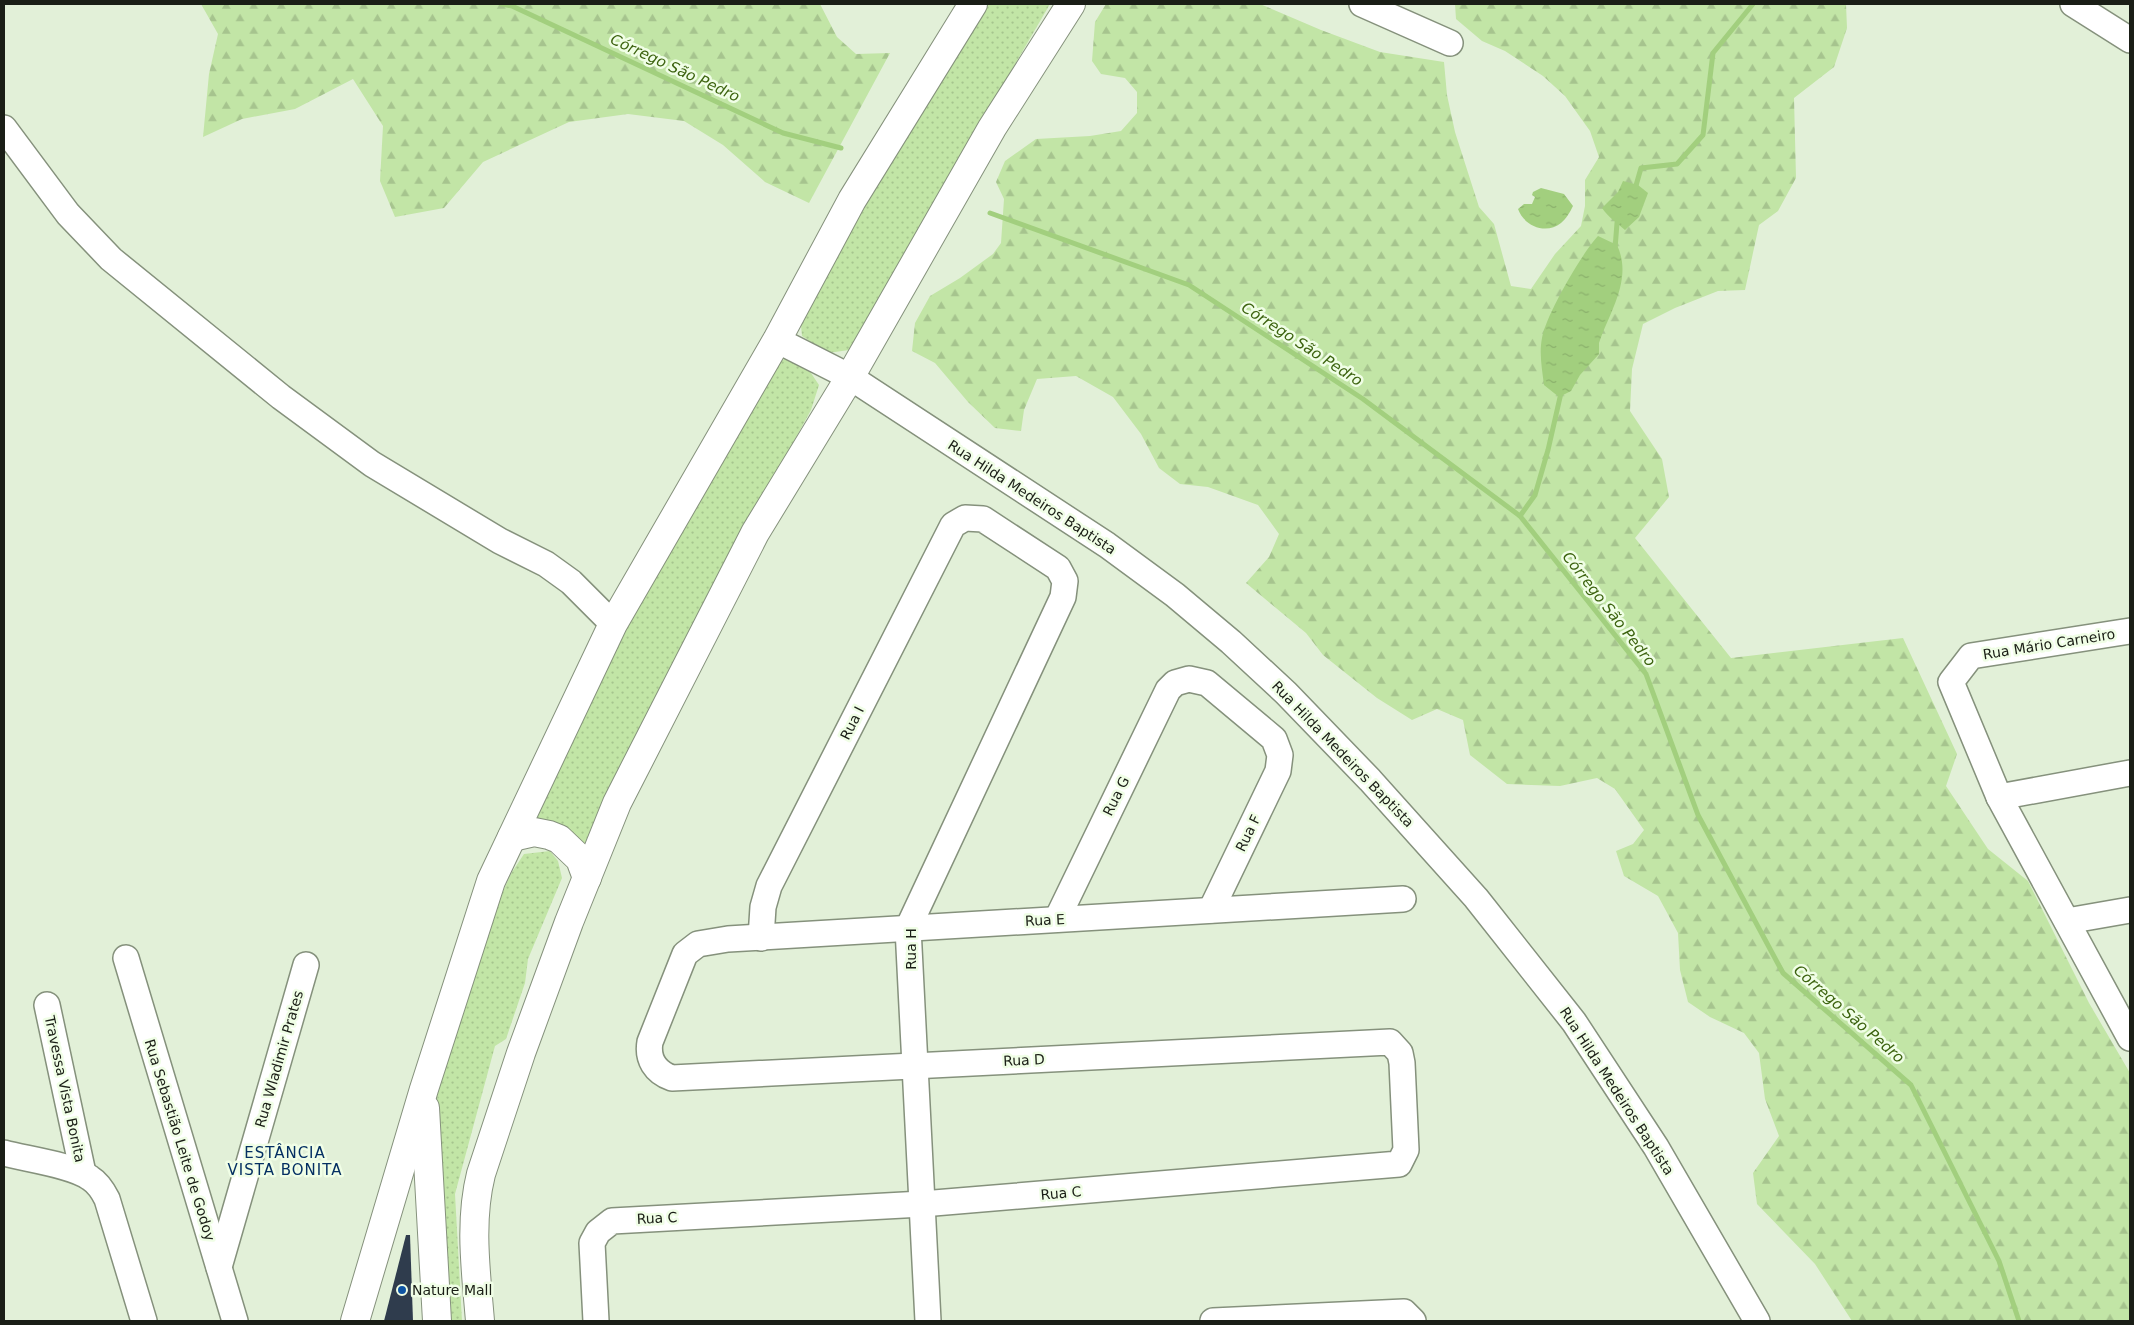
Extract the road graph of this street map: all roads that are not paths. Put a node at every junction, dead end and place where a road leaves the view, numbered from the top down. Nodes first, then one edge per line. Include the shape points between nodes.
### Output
1 (974, 4) edge
2 (1071, 4) edge
3 (1362, 4) edge
4 (2073, 4) edge
5 (2130, 40) edge
6 (1450, 42) dead end
7 (4, 128) edge
8 (777, 340) junction
9 (850, 377) junction
10 (1065, 581) joint
11 (613, 624) junction
12 (2130, 631) edge
13 (1280, 755) joint
14 (2130, 773) edge
15 (1999, 797) junction
16 (512, 837) junction
17 (587, 878) junction
18 (1403, 899) dead end
19 (1211, 910) junction
20 (2130, 910) edge
21 (1056, 919) junction
22 (2067, 921) junction
23 (908, 928) junction
24 (761, 938) junction
25 (126, 958) dead end
26 (306, 965) dead end
27 (47, 1005) dead end
28 (2130, 1038) edge
29 (1390, 1042) joint
30 (915, 1066) junction
31 (660, 1073) joint
32 (424, 1089) junction
33 (4, 1154) edge
34 (89, 1177) junction
35 (922, 1204) junction
36 (218, 1267) junction
37 (1409, 1316) edge
38 (144, 1321) edge
39 (235, 1321) edge
40 (355, 1321) edge
41 (437, 1321) edge
42 (480, 1321) edge
43 (596, 1321) edge
44 (928, 1321) edge
45 (1213, 1321) edge
46 (1758, 1321) edge

1 - 8 main road via 852,200
2 - 9 main road via 992,128
3 - 6 street
4 - 5 street
7 - 11 street via 68,214 111,259 281,397 372,464 500,541 546,564 571,582
8 - 9 street, Rua Hilda Medeiros Baptista
8 - 11 main road
9 - 17 main road via 756,533 617,803
9 - 46 street, Rua Hilda Medeiros Baptista via 1107,545 1175,595 1279,687 1370,780 1476,898 1574,1022 1656,1147
10 - 23 street, Rua H via 1063,596
10 - 24 street, Rua I via 1058,568 983,520 965,518 953,525 769,886 762,908
11 - 16 main road
12 - 15 street, Rua Mário Carneiro via 1971,656 1951,682
13 - 19 street, Rua F via 1278,772
13 - 21 street, Rua G via 1274,739 1208,683 1194,679 1175,683 1168,690
14 - 15 street
15 - 22 street
16 - 17 main road via 534,832 559,839 580,859
16 - 32 main road via 491,881
17 - 42 main road via 522,1053 476,1194 474,1233
18 - 19 street, Rua E
19 - 21 street, Rua E
20 - 22 street
21 - 23 street, Rua E
22 - 28 street
23 - 24 street, Rua E
23 - 30 street, Rua H
24 - 31 street, Rua E via 706,942 689,950 680,962 650,1042 649,1056
25 - 36 street, Rua Sebastião Leite de Godoy
26 - 36 street, Rua Wladimir Prates
27 - 34 street, Travessa Vista Bonita
29 - 30 street, Rua D
29 - 35 street, Rua C via 1400,1054 1402,1063 1406,1150 1399,1164
30 - 31 street, Rua D via 691,1078 672,1078
30 - 35 street, Rua H
32 - 40 main road
32 - 41 main road
33 - 34 street
34 - 38 street, Travessa Vista Bonita via 107,1199
35 - 43 street, Rua C via 612,1221 598,1232 591,1247
35 - 44 street, Rua H
36 - 39 street, Rua Sebastião Leite de Godoy
37 - 45 street

